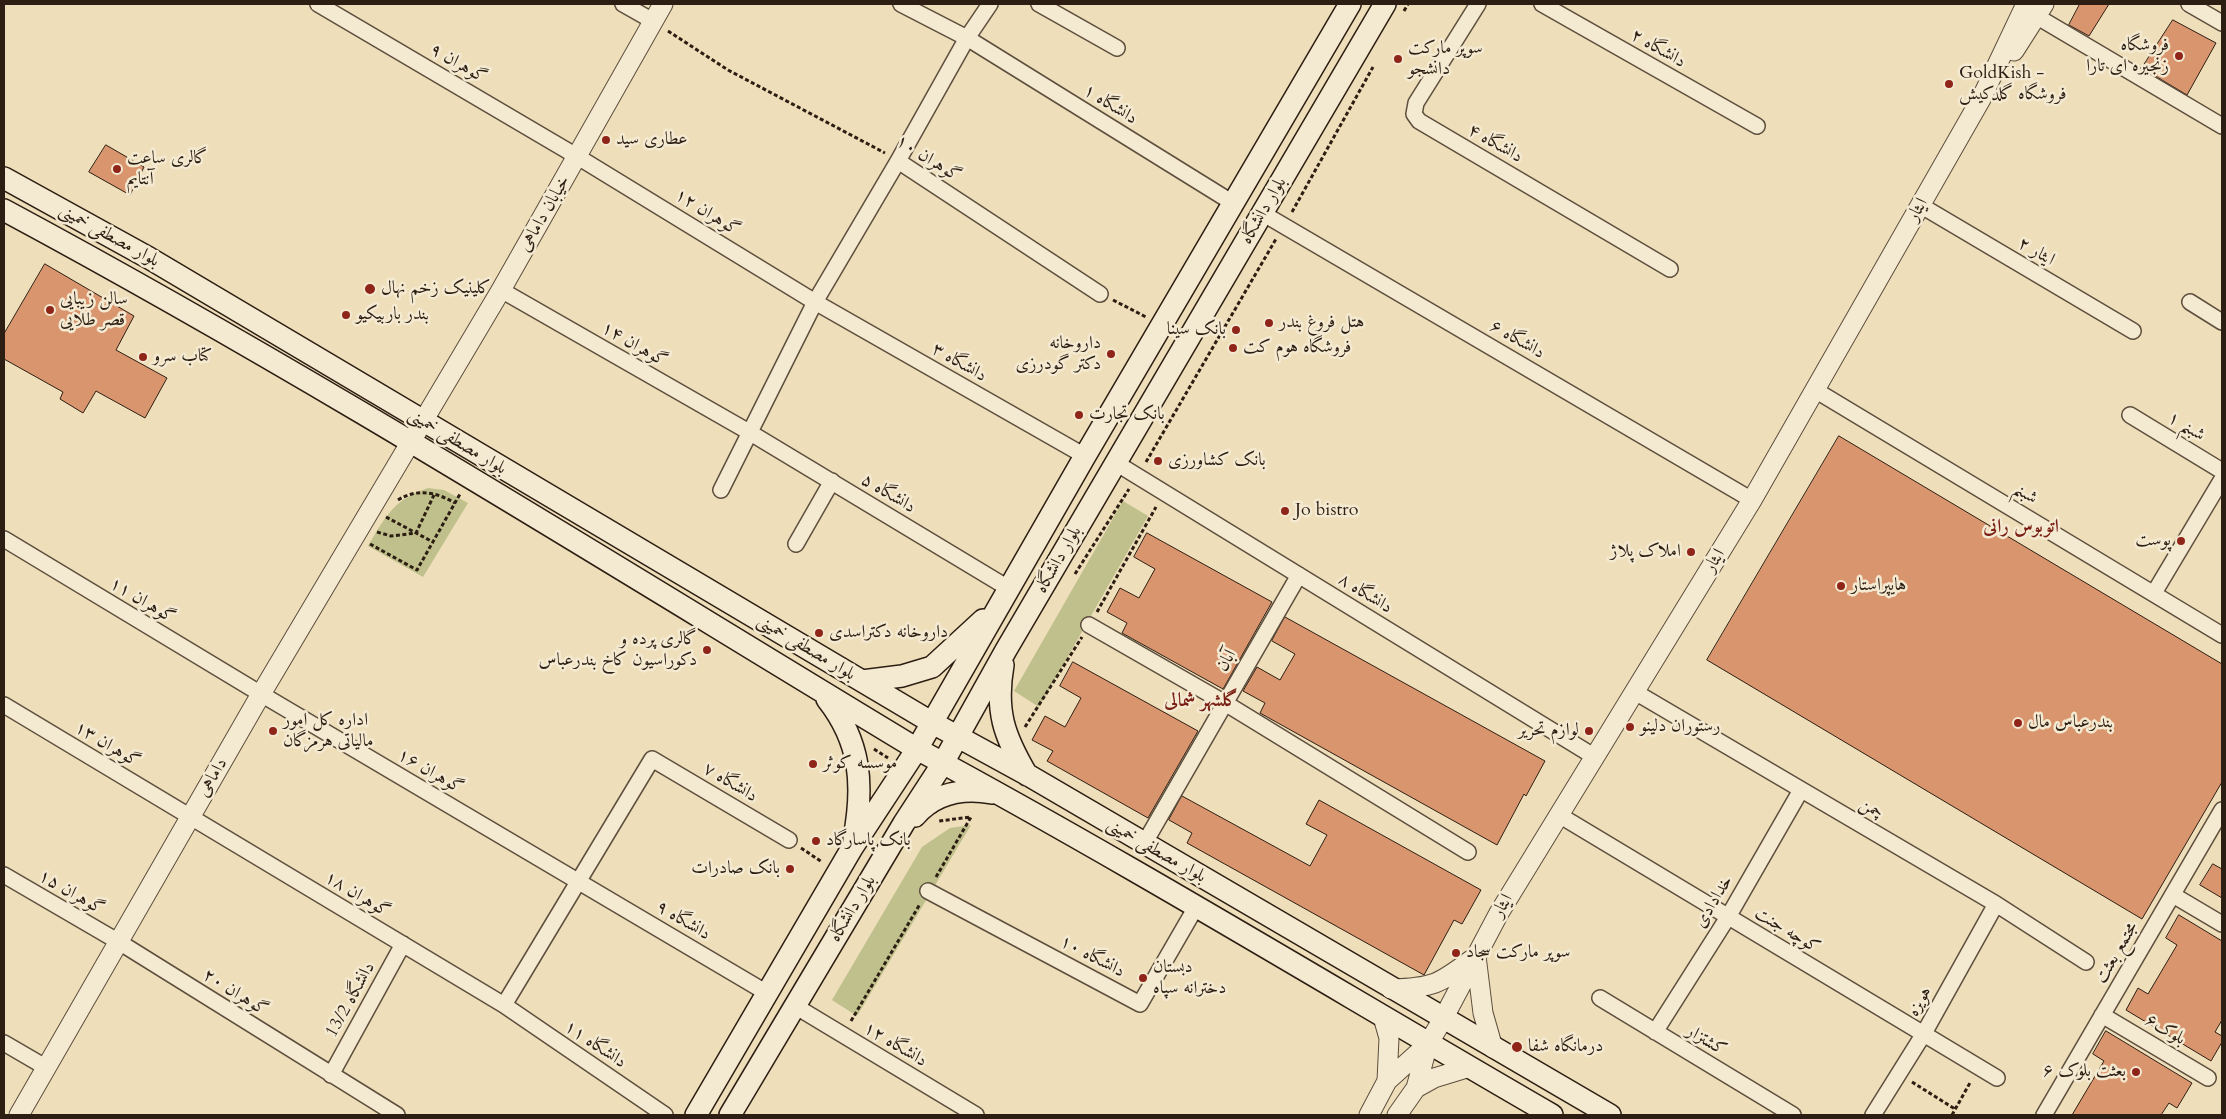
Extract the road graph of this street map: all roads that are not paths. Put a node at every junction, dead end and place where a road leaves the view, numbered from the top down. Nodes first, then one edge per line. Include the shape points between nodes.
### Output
1 (318, 4) edge
2 (623, 4) edge
3 (663, 4) edge
4 (901, 4) edge
5 (990, 4) edge
6 (1039, 4) edge
7 (1350, 4) edge
8 (1478, 4) edge
9 (1542, 4) edge
10 (2189, 4) edge
11 (1394, 8) edge
12 (2035, 8) edge
13 (653, 20) junction
14 (2222, 23) edge
15 (967, 38) junction
16 (1117, 48) dead end
17 (1757, 126) dead end
18 (2222, 126) edge
19 (578, 157) junction
20 (898, 161) junction
21 (4, 178) edge
22 (1233, 203) junction
23 (1920, 206) junction
24 (4, 210) edge
25 (1262, 213) junction
26 (1670, 268) dead end
27 (501, 290) junction
28 (1100, 294) road end
29 (815, 302) junction
30 (2190, 302) dead end
31 (2222, 322) edge
32 (2133, 331) dead end
33 (1815, 390) junction
34 (2130, 416) dead end
35 (424, 422) junction
36 (749, 432) junction
37 (411, 442) junction
38 (1085, 456) junction
39 (1116, 463) junction
40 (2222, 470) edge
41 (2222, 479) edge
42 (832, 481) junction
43 (721, 490) dead end
44 (1752, 500) junction
45 (4, 539) edge
46 (796, 544) dead end
47 (1299, 575) junction
48 (2154, 592) junction
49 (1004, 596) junction
50 (1090, 625) dead end
51 (2222, 635) edge
52 (1004, 654) junction
53 (862, 681) junction
54 (821, 691) junction
55 (1635, 692) junction
56 (261, 694) junction
57 (1224, 703) junction
58 (4, 705) edge
59 (931, 722) junction
60 (958, 737) junction
61 (916, 749) junction
62 (1595, 756) junction
63 (943, 763) junction
64 (1028, 775) junction
65 (1801, 790) junction
66 (999, 794) junction
67 (2222, 810) edge
68 (1559, 815) junction
69 (191, 816) junction
70 (789, 840) road end
71 (892, 843) junction
72 (1144, 844) junction
73 (852, 848) junction
74 (1468, 852) dead end
75 (4, 875) edge
76 (579, 882) junction
77 (928, 891) road end
78 (2173, 896) junction
79 (1996, 904) junction
80 (1196, 907) junction
81 (1728, 917) junction
82 (2222, 924) edge
83 (119, 942) junction
84 (404, 944) junction
85 (1476, 956) junction
86 (2086, 962) dead end
87 (1392, 989) junction
88 (767, 993) junction
89 (1600, 998) dead end
90 (504, 1005) junction
91 (795, 1006) junction
92 (2102, 1015) junction
93 (1383, 1017) junction
94 (1443, 1019) junction
95 (1655, 1032) junction
96 (1923, 1035) junction
97 (4, 1043) edge
98 (1428, 1044) junction
99 (1493, 1048) junction
100 (47, 1068) junction
101 (1470, 1068) junction
102 (331, 1074) junction
103 (1997, 1078) dead end
104 (2208, 1078) dead end
105 (1387, 1080) junction
106 (1416, 1088) junction
107 (19, 1115) edge
108 (398, 1115) edge
109 (665, 1115) edge
110 (696, 1115) edge
111 (730, 1115) edge
112 (976, 1115) edge
113 (1369, 1115) edge
114 (1397, 1115) edge
115 (1552, 1115) edge
116 (1610, 1115) edge
117 (1793, 1115) edge
118 (1873, 1115) edge
119 (2044, 1115) edge

1 - 19 street, گوهران ۹
2 - 13 street
3 - 13 street, خیابان داماهی
4 - 15 street, دانشگاه ۱
5 - 15 street
6 - 16 street
7 - 22 main road, بلوار دانشگاه
8 - 26 street, دانشگاه ۴ via 1416,102 1414,114 1419,121
9 - 17 street, دانشگاه ۲
10 - 14 street
11 - 25 main road, بلوار دانشگاه
12 - 18 street
12 - 23 street, ایثار
13 - 19 street, خیابان داماهی
15 - 20 street
15 - 22 street, دانشگاه ۱
19 - 27 street, خیابان داماهی
19 - 29 street, گوهران ۱۲
20 - 28 street, گوهران ۱۰
20 - 29 street
21 - 35 main road, بلوار مصطفی خمینی via 149,258
22 - 38 main road, بلوار دانشگاه
23 - 32 street, ایثار ۲
23 - 33 street, ایثار
24 - 37 main road, بلوار مصطفی خمینی via 127,276
25 - 39 main road, بلوار دانشگاه
25 - 44 street, دانشگاه ۶
27 - 35 street, خیابان داماهی
27 - 36 street, گوهران ۱۴
29 - 36 street
29 - 38 street, دانشگاه ۳
30 - 31 street
33 - 44 street, ایثار
33 - 48 street, شبنم
34 - 40 street, شبنم ۱
35 - 37 street, خیابان داماهی
35 - 53 main road, بلوار مصطفی خمینی
36 - 42 street, دانشگاه ۵
36 - 43 street
37 - 54 main road, بلوار مصطفی خمینی
37 - 56 street, داماهی
38 - 49 main road, بلوار دانشگاه
39 - 47 street, دانشگاه ۸
39 - 52 main road, بلوار دانشگاه
41 - 48 street
42 - 46 street
42 - 49 street, دانشگاه ۵
44 - 55 street, ایثار
45 - 56 street, گوهران ۱۱
47 - 57 street, آبان
47 - 62 street, دانشگاه ۸
48 - 51 street, شبنم
49 - 53 main road via 932,667 902,676
49 - 59 main road, بلوار دانشگاه
50 - 57 street
52 - 60 main road, بلوار دانشگاه
52 - 64 main road via 999,686 1000,714 1011,748
53 - 59 main road, بلوار مصطفی خمینی
54 - 61 main road, بلوار مصطفی خمینی
54 - 73 main road via 840,715 856,757 858,815
55 - 62 street, ایثار
55 - 65 street, چمن
56 - 69 street, داماهی
56 - 76 street, گوهران ۱۶
57 - 72 street, آبان
57 - 74 street
58 - 69 street, گوهران ۱۳
59 - 60 main road, بلوار مصطفی خمینی
59 - 61 main road, بلوار دانشگاه
60 - 63 main road, بلوار دانشگاه
60 - 64 main road, بلوار مصطفی خمینی
61 - 63 main road, بلوار مصطفی خمینی
61 - 73 main road, بلوار دانشگاه
62 - 68 street, ایثار
63 - 66 main road, بلوار مصطفی خمینی
63 - 71 main road, بلوار دانشگاه
64 - 72 main road, بلوار مصطفی خمینی
65 - 79 street, چمن
65 - 81 street, خدادادی
66 - 71 main road via 959,791 938,798 918,813
66 - 80 main road, بلوار مصطفی خمینی
67 - 78 street, مجتمع بعثت
68 - 81 street, کوچه جنت
68 - 85 street, ایثار
69 - 83 street, داماهی
69 - 84 street, گوهران ۱۸
70 - 76 street, دانشگاه ۷ via 652,759
71 - 91 main road, بلوار دانشگاه
72 - 87 main road, بلوار مصطفی خمینی
73 - 88 main road, بلوار دانشگاه
75 - 83 street, گوهران ۱۵
76 - 88 street, دانشگاه ۹
76 - 90 street
77 - 80 street, دانشگاه ۱۰ via 1140,1004
78 - 82 street
78 - 92 street, مجتمع بعثت
79 - 86 street, چمن
79 - 96 street, هویزه
80 - 93 main road, بلوار مصطفی خمینی
81 - 95 street, خدادادی
81 - 96 street, کوچه جنت
83 - 100 street, داماهی
83 - 102 street, گوهران ۲۰
84 - 90 street, گوهران ۱۸
84 - 102 street, دانشگاه 13/2
85 - 87 street via 1444,981 1429,986
85 - 94 street, ایثار
85 - 99 street via 1483,1013
87 - 94 main road, بلوار مصطفی خمینی
88 - 110 main road, بلوار دانشگاه
89 - 95 street, کشتزار
90 - 109 street, دانشگاه ۱۱
91 - 111 main road, بلوار دانشگاه
91 - 112 street, دانشگاه ۱۲
92 - 104 street, بلوک۶
92 - 119 street, مجتمع بعثت
93 - 98 main road, بلوار مصطفی خمینی
93 - 105 street via 1389,1038
94 - 98 street, ایثار
94 - 99 main road, بلوار مصطفی خمینی
95 - 117 street, کشتزار
96 - 103 street, کوچه جنت
96 - 118 street, هویزه
97 - 100 street
98 - 101 main road, بلوار مصطفی خمینی
98 - 105 street
98 - 106 street
99 - 116 main road, بلوار مصطفی خمینی
100 - 107 street, داماهی
101 - 106 street via 1434,1078
101 - 115 main road, بلوار مصطفی خمینی
102 - 108 street, گوهران ۲۰
105 - 113 street
106 - 114 street

